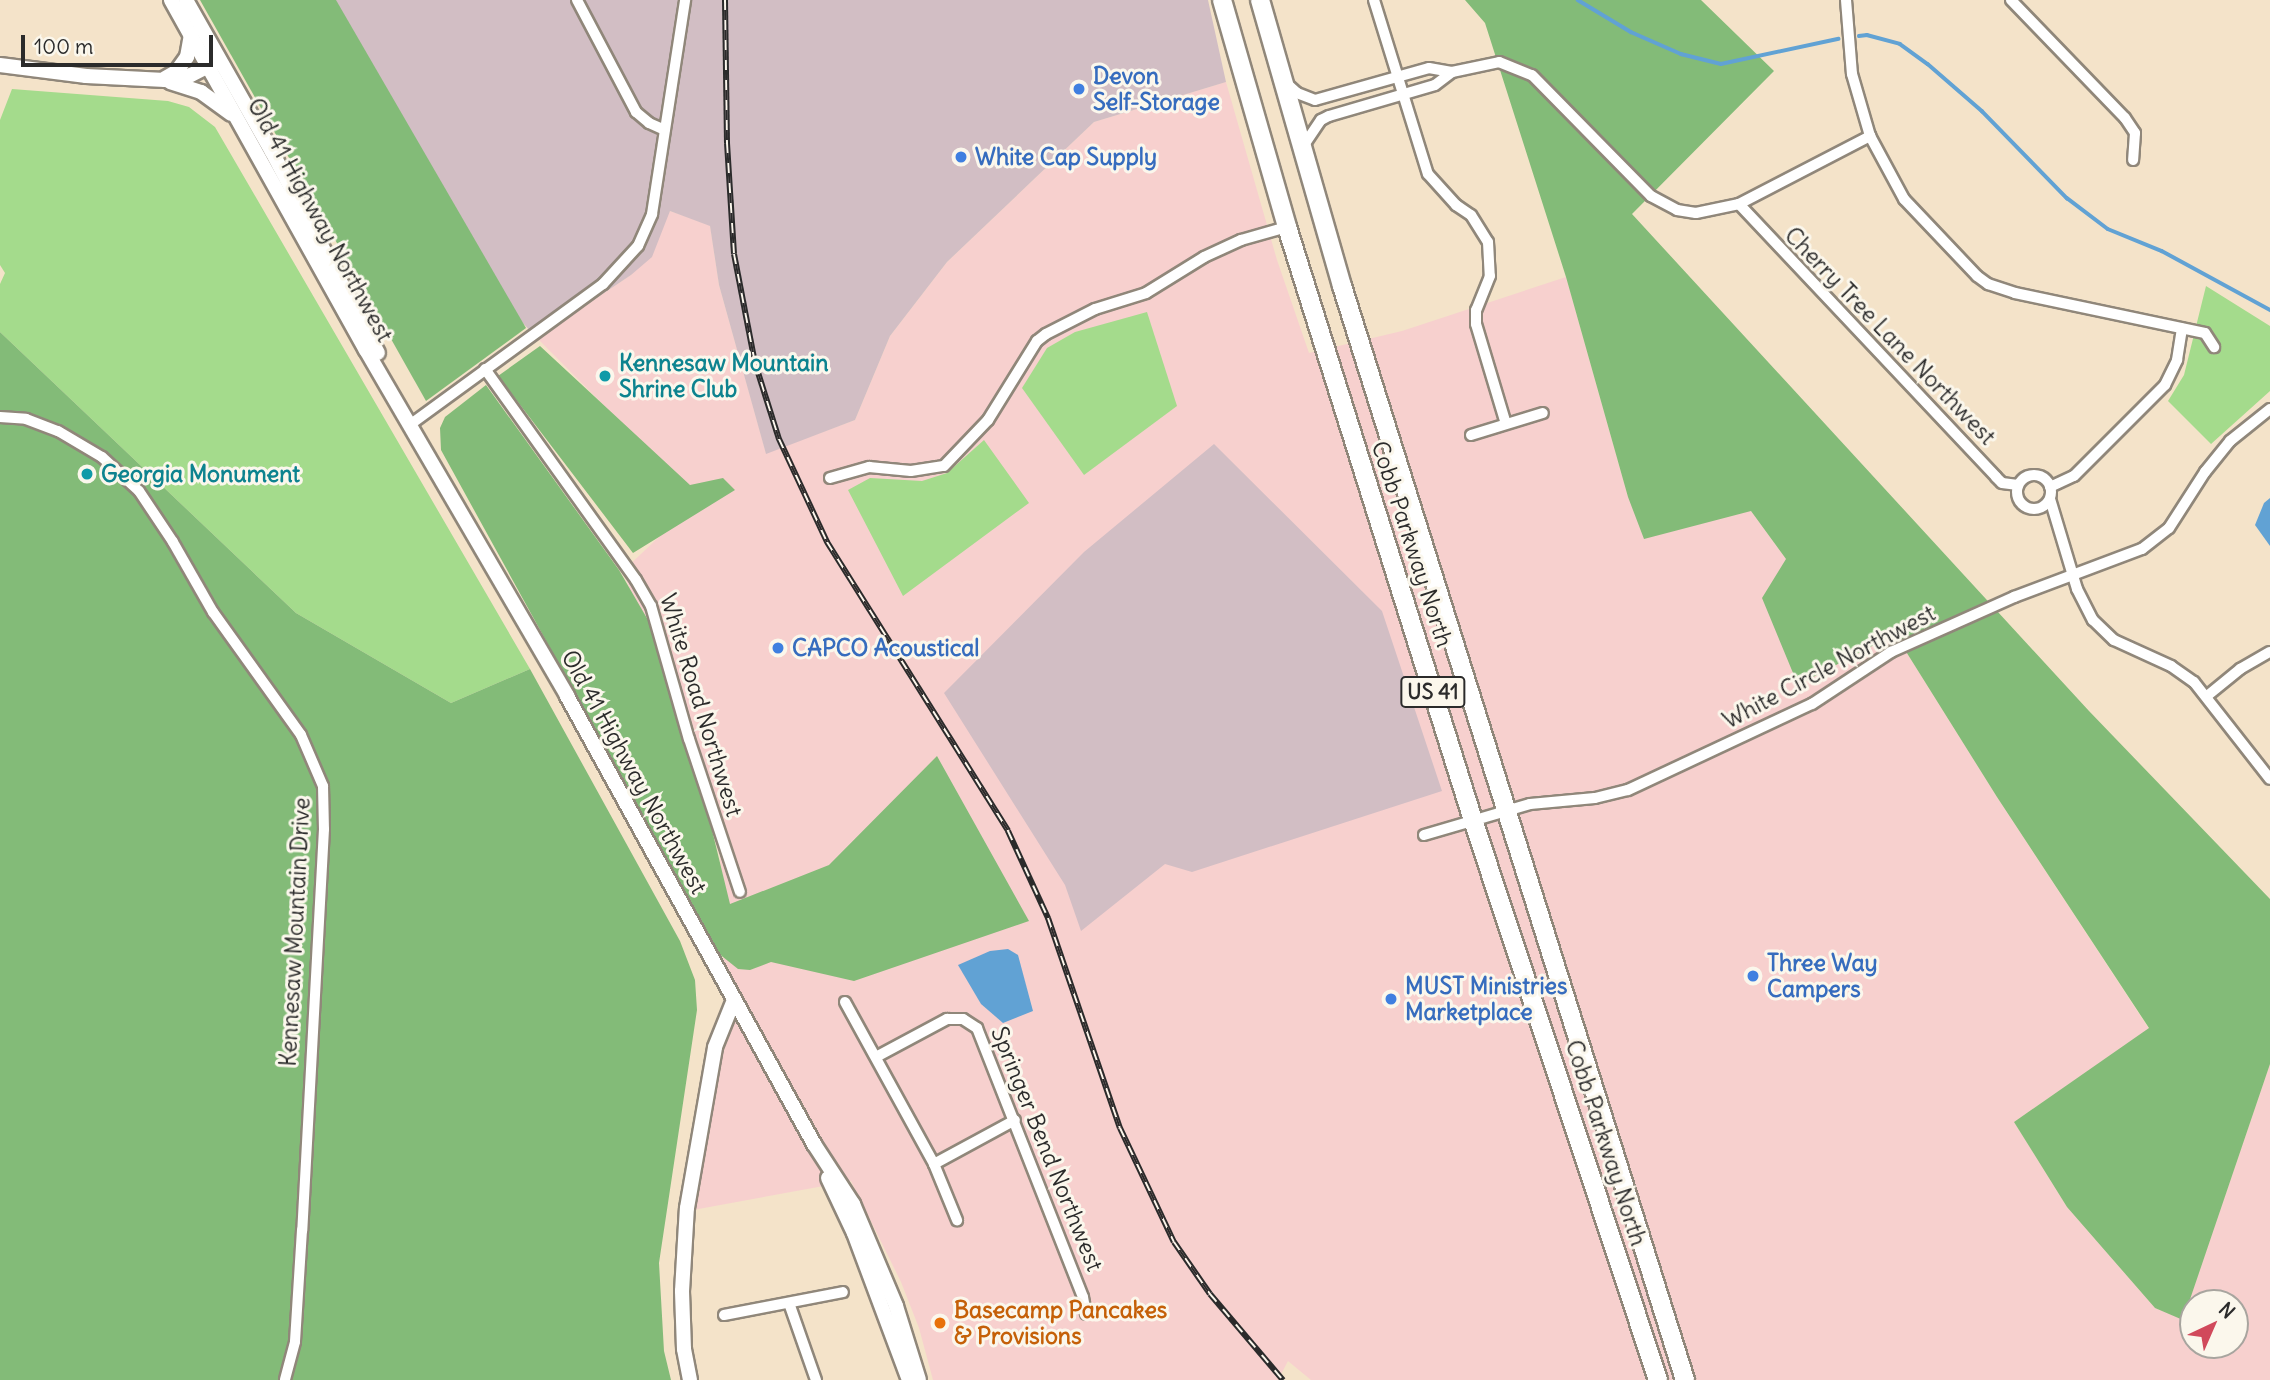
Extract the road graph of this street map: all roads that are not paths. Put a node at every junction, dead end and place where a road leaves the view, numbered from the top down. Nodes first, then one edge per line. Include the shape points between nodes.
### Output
1 (172, 0) edge
2 (186, 0) edge
3 (577, 0) edge
4 (685, 0) edge
5 (1222, 0) edge
6 (1260, 0) edge
7 (1374, 0) edge
8 (1846, 0) edge
9 (2011, 0) edge
10 (191, 34) junction
11 (215, 63) junction
12 (0, 66) edge
13 (1452, 72) junction
14 (1279, 74) junction
15 (1397, 78) junction
16 (162, 80) junction
17 (1402, 95) junction
18 (241, 123) junction
19 (665, 130) junction
20 (1870, 136) junction
21 (1301, 149) junction
22 (2133, 160) dead end
23 (1739, 204) junction
24 (1287, 228) junction
25 (2182, 328) junction
26 (2214, 347) dead end
27 (485, 369) junction
28 (2270, 409) edge
29 (1543, 413) dead end
30 (0, 416) edge
31 (411, 424) junction
32 (1506, 424) junction
33 (1471, 435) dead end
34 (830, 478) dead end
35 (2018, 485) junction
36 (2050, 487) junction
37 (2050, 499) junction
38 (2073, 574) junction
39 (2270, 652) edge
40 (2207, 696) junction
41 (2270, 779) edge
42 (1509, 810) junction
43 (1473, 820) junction
44 (1424, 835) dead end
45 (740, 892) dead end
46 (734, 1000) junction
47 (845, 1002) dead end
48 (876, 1057) junction
49 (1015, 1120) junction
50 (814, 1144) junction
51 (934, 1164) junction
52 (957, 1220) dead end
53 (843, 1292) dead end
54 (789, 1303) junction
55 (1086, 1314) dead end
56 (724, 1315) dead end
57 (285, 1380) edge
58 (690, 1380) edge
59 (816, 1380) edge
60 (909, 1380) edge
61 (919, 1380) edge
62 (1658, 1380) edge
63 (1685, 1380) edge

1 - 10 street, Old 41 Highway Northwest
2 - 11 street, Old 41 Highway Northwest
3 - 19 street via 636,112
4 - 19 street
5 - 24 main road, Cobb Parkway North / US 41
6 - 14 main road, Cobb Parkway North / US 41
7 - 15 street
8 - 20 street via 1852,74
9 - 22 street via 2125,118 2135,133
10 - 11 street, Old 41 Highway Northwest
10 - 16 street via 181,66
11 - 16 street via 191,75
11 - 18 street, Old 41 Highway Northwest
11 - 31 street, Old 41 Highway Northwest via 347,291
12 - 16 street
13 - 15 street via 1429,68
13 - 17 street via 1435,85
13 - 23 street via 1499,62 1532,75 1642,187 1668,206 1696,213
14 - 15 street via 1297,93 1315,100
14 - 21 main road, Cobb Parkway North / US 41
15 - 17 street
16 - 18 street via 201,92
17 - 21 street via 1321,120
17 - 32 street via 1428,174 1471,215 1488,242 1490,276 1476,310 1476,324
18 - 31 street, Old 41 Highway Northwest
19 - 27 street via 652,214 628,260 603,284
20 - 23 street
20 - 25 street via 1904,199 1988,284
21 - 42 main road, Cobb Parkway North / US 41
23 - 35 street, Cherry Tree Lane Northwest via 2001,483
24 - 34 street via 1241,240 1203,257 1146,293 1096,309 1046,334 977,434 944,466 911,471 858,468
24 - 43 main road, Cobb Parkway North / US 41
25 - 26 street via 2205,333
25 - 36 street via 2177,360 2165,385 2074,476
27 - 31 street
27 - 45 street, White Road Northwest via 651,606
28 - 38 street, White Circle Northwest via 2217,456 2169,528 2155,540
29 - 32 street
30 - 57 street, Kennesaw Mountain Drive via 34,421 68,436 121,472 139,492 213,612 301,734 323,786 295,1342
31 - 46 street, Old 41 Highway Northwest
32 - 33 street
35 - 36 street via 2035,475
35 - 37 street via 2018,498 2025,507 2042,508
36 - 37 street
37 - 38 street
38 - 40 street via 2093,620 2105,633 2182,672
38 - 42 street, White Circle Northwest via 1891,652 1812,704 1628,790
39 - 40 street
40 - 41 street
42 - 43 street, White Circle Northwest
42 - 63 main road, Cobb Parkway North / US 41
43 - 44 street, White Circle Northwest
43 - 62 main road, Cobb Parkway North / US 41
46 - 50 street, Old 41 Highway Northwest
46 - 58 street via 715,1046 687,1208 682,1291
47 - 48 street
48 - 49 street, Springer Bend Northwest via 947,1019 963,1019 983,1037
48 - 51 street
49 - 51 street
49 - 55 street, Springer Bend Northwest
50 - 60 street, Old 41 Highway Northwest via 859,1246
50 - 61 street, Old 41 Highway Northwest via 869,1237
51 - 52 street
53 - 54 street
54 - 56 street
54 - 59 street

